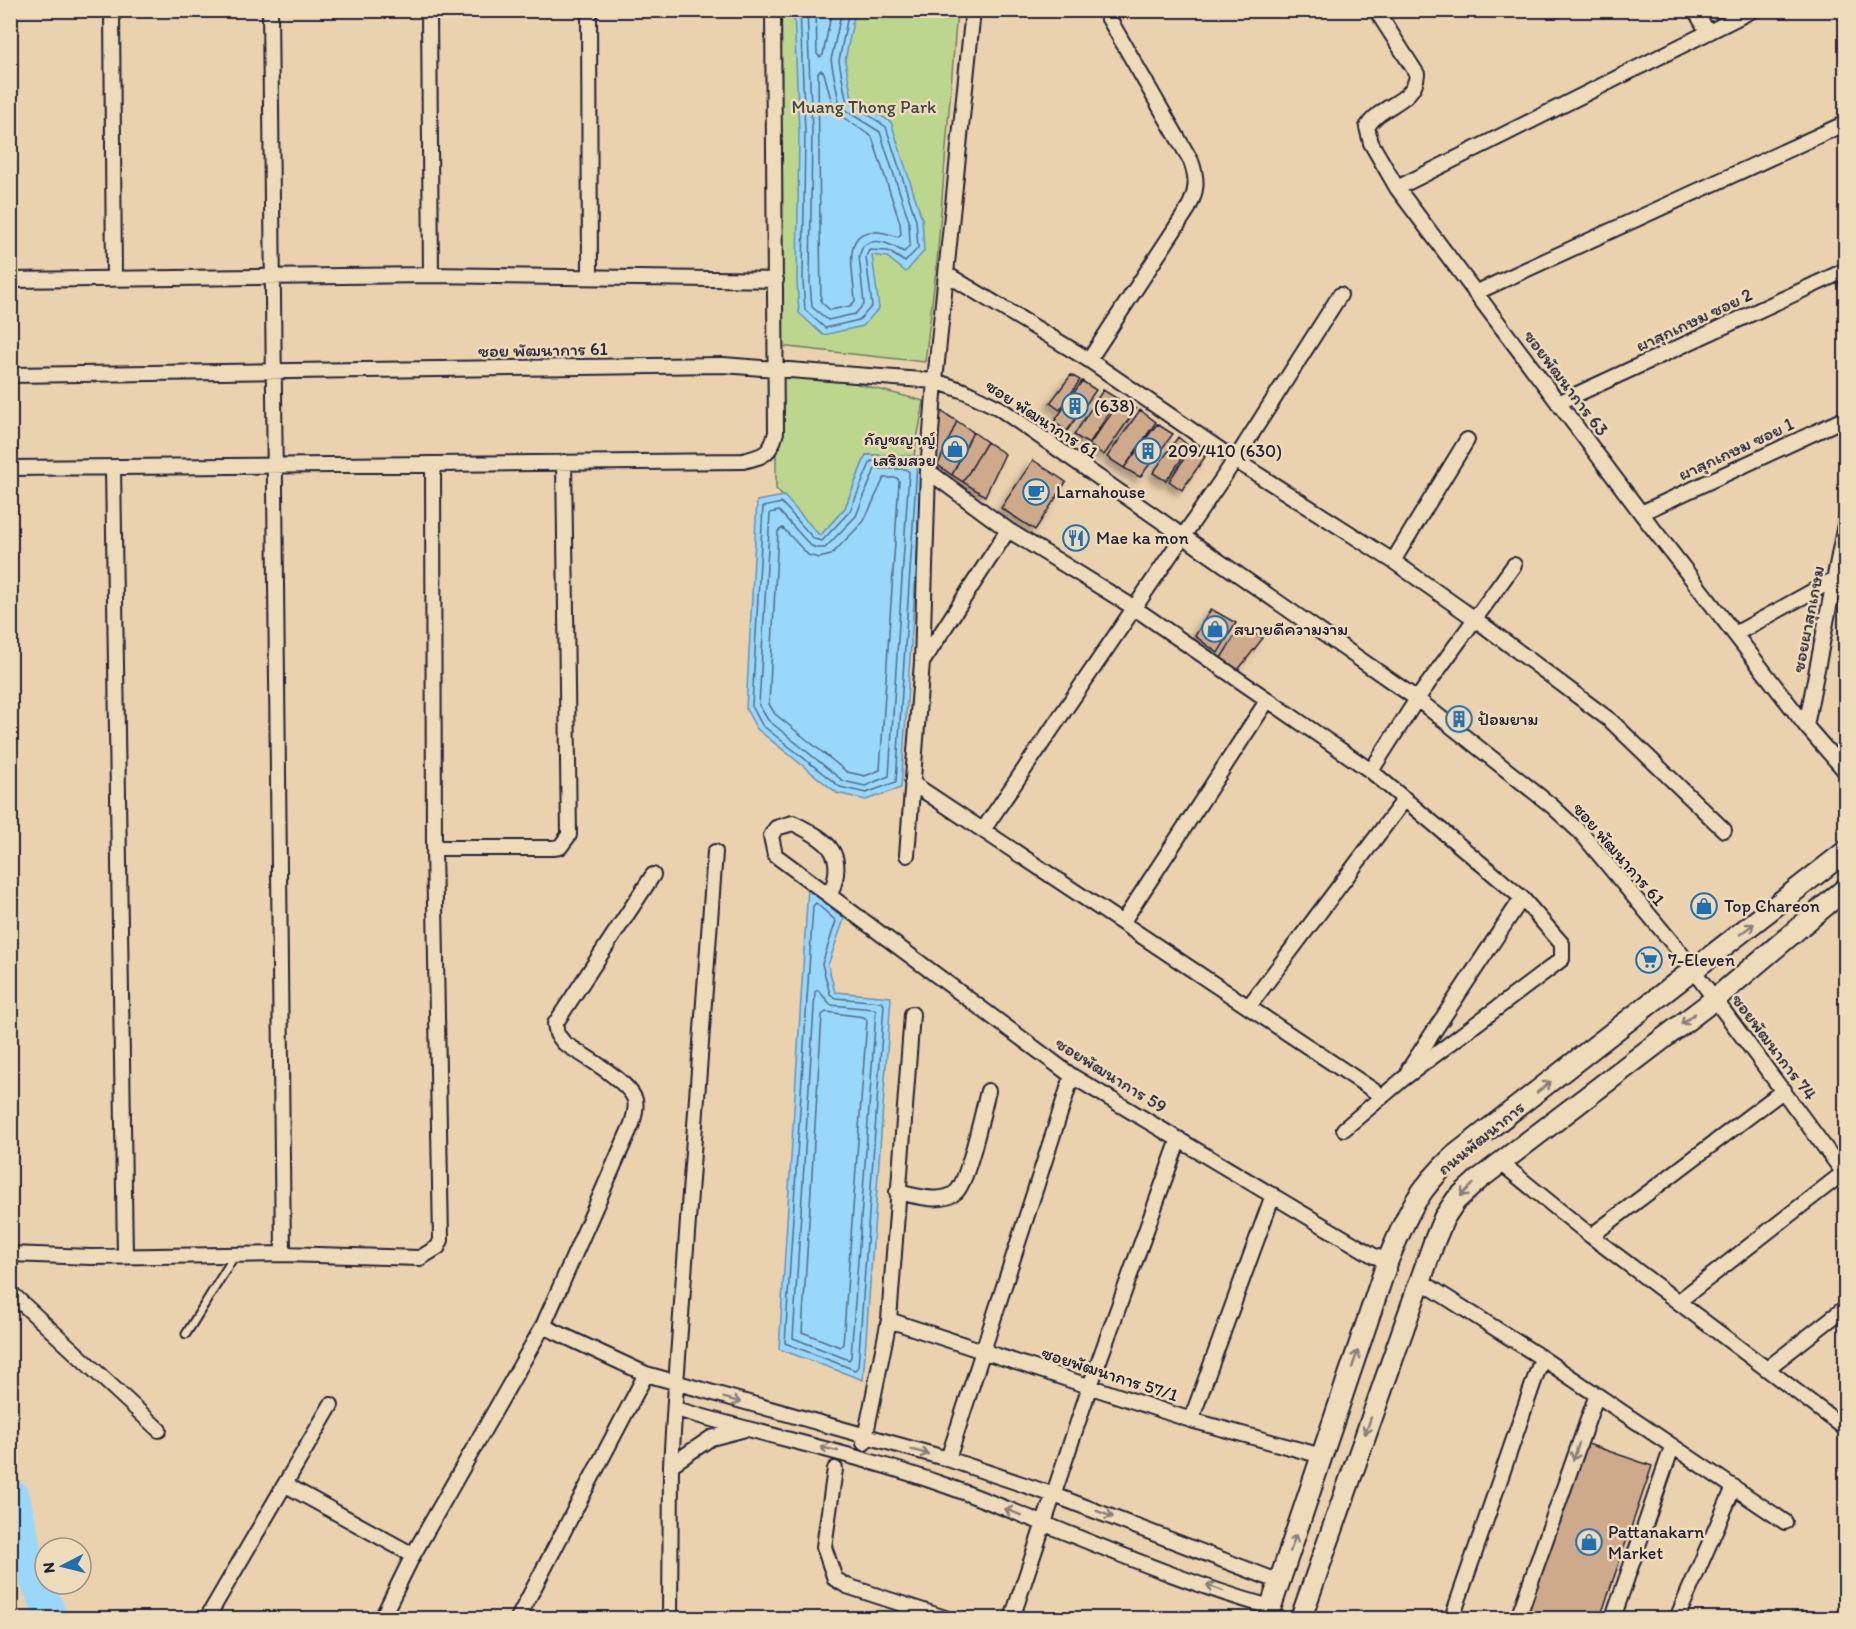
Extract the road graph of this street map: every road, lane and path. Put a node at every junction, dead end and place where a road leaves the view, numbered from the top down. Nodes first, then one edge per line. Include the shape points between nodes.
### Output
1 (112, 10) edge
2 (270, 10) edge
3 (429, 10) edge
4 (589, 10) edge
5 (774, 10) edge
6 (973, 10) edge
7 (1104, 10) edge
8 (1376, 10) edge
9 (1695, 10) edge
10 (1754, 10) edge
11 (1707, 31) junction
12 (1845, 123) edge
13 (1397, 188) junction
14 (1845, 270) edge
15 (431, 275) junction
16 (948, 275) junction
17 (590, 277) junction
18 (114, 279) junction
19 (274, 279) junction
20 (10, 280) edge
21 (776, 280) junction
22 (1475, 293) junction
23 (1340, 296) dead end
24 (1089, 360) junction
25 (776, 367) junction
26 (275, 373) junction
27 (10, 375) edge
28 (935, 381) junction
29 (1558, 403) junction
30 (1845, 418) edge
31 (1467, 440) dead end
32 (1234, 460) junction
33 (564, 462) junction
34 (433, 464) junction
35 (276, 465) junction
36 (10, 468) edge
37 (113, 468) junction
38 (928, 471) junction
39 (1641, 513) junction
40 (1845, 519) edge
41 (1008, 530) junction
42 (1182, 535) junction
43 (1393, 561) junction
44 (1514, 565) dead end
45 (1839, 581) edge
46 (1133, 607) junction
47 (1475, 619) junction
48 (1735, 634) junction
49 (922, 662) junction
50 (1417, 699) junction
51 (1266, 701) junction
52 (1806, 726) junction
53 (1843, 762) edge
54 (1371, 771) junction
55 (912, 783) junction
56 (1405, 799) junction
57 (983, 830) junction
58 (1724, 830) dead end
59 (434, 848) junction
60 (1845, 851) edge
61 (715, 852) dead end
62 (907, 855) dead end
63 (652, 875) dead end
64 (1845, 888) edge
65 (830, 896) junction
66 (1522, 898) junction
67 (1122, 923) junction
68 (1694, 971) junction
69 (1715, 999) junction
70 (1249, 1006) junction
71 (912, 1014) dead end
72 (1072, 1076) junction
73 (1403, 1079) junction
74 (1784, 1090) junction
75 (988, 1091) dead end
76 (1382, 1096) junction
77 (1344, 1129) dead end
78 (1179, 1139) junction
79 (1501, 1163) junction
80 (1845, 1174) edge
81 (897, 1192) junction
82 (1273, 1195) junction
83 (1591, 1236) junction
84 (10, 1254) edge
85 (283, 1254) junction
86 (235, 1255) junction
87 (125, 1256) junction
88 (1388, 1260) junction
89 (1419, 1280) junction
90 (10, 1292) edge
91 (1678, 1301) junction
92 (1845, 1307) edge
93 (889, 1320) junction
94 (543, 1326) junction
95 (186, 1334) dead end
96 (983, 1351) junction
97 (1542, 1358) junction
98 (1768, 1368) junction
99 (646, 1374) junction
100 (676, 1384) junction
101 (1090, 1386) junction
102 (1596, 1397) junction
103 (331, 1405) dead end
104 (676, 1409) junction
105 (1191, 1419) junction
106 (1845, 1429) edge
107 (159, 1430) dead end
108 (744, 1430) junction
109 (865, 1437) junction
110 (1672, 1447) junction
111 (1322, 1456) junction
112 (861, 1457) junction
113 (948, 1460) junction
114 (671, 1465) junction
115 (835, 1469) dead end
116 (286, 1485) junction
117 (1734, 1487) junction
118 (1054, 1495) junction
119 (1785, 1522) dead end
120 (1043, 1525) junction
121 (414, 1555) junction
122 (1280, 1582) junction
123 (1269, 1613) edge
124 (207, 1618) edge
125 (382, 1618) edge
126 (518, 1618) edge
127 (670, 1618) edge
128 (945, 1618) edge
129 (1011, 1618) edge
130 (1301, 1618) edge
131 (1452, 1618) edge
132 (1518, 1618) edge
133 (1613, 1618) edge
134 (1677, 1618) edge

1 - 18 street
2 - 19 street
3 - 15 street
4 - 17 street
5 - 21 street
6 - 16 street
7 - 24 street via 1197,178 1196,194 1188,209
8 - 13 street, ซอยพัฒนาการ 63 via 1417,74 1416,86 1409,94 1374,115 1367,127 1371,143
9 - 11 street
10 - 11 street
11 - 13 street
12 - 22 street
13 - 22 street, ซอยพัฒนาการ 63
14 - 29 street, ผาสุกเกษม ซอย 2
15 - 17 street
15 - 19 street
16 - 24 street
16 - 28 street
17 - 21 street
18 - 19 street
18 - 20 street
19 - 26 street
21 - 25 street
22 - 29 street, ซอยพัฒนาการ 63
23 - 32 street
24 - 32 street
25 - 26 street, ซอย พัฒนาการ 61
25 - 28 street, ซอย พัฒนาการ 61
25 - 33 street via 776,432 773,447 761,456 743,461
26 - 27 street, ซอย พัฒนาการ 61
26 - 35 street
28 - 38 street
28 - 42 street, ซอย พัฒนาการ 61 via 999,408
29 - 39 street, ซอยพัฒนาการ 63
30 - 39 street, ผาสุกเกษม ซอย 1
31 - 43 street
32 - 42 street
32 - 43 street
33 - 34 street
33 - 59 street via 569,836 560,847 553,848
34 - 35 street
34 - 59 street
35 - 37 street
35 - 85 street
36 - 37 street
37 - 87 street
38 - 41 street
38 - 49 street
39 - 48 street, ซอยพัฒนาการ 63
40 - 45 street, ซอยผาสุกเกษม
41 - 46 street
41 - 49 street
42 - 46 street
42 - 50 street, ซอย พัฒนาการ 61
43 - 47 street
44 - 47 street
45 - 48 street
45 - 52 street, ซอยผาสุกเกษม
46 - 51 street
46 - 57 street
47 - 50 street
47 - 58 street via 1611,721
48 - 52 street, ซอยพัฒนาการ 63
49 - 55 street
50 - 54 street
50 - 68 street, ซอย พัฒนาการ 61 via 1583,835
51 - 54 street
51 - 67 street
52 - 53 street, ซอยพัฒนาการ 63
54 - 56 street
55 - 57 street
55 - 62 street
56 - 66 street
56 - 70 street
57 - 67 street
59 - 85 street via 441,1240 438,1247 420,1258
68 -> 60 main road, ถนนพัฒนาการ
61 - 100 street
63 - 94 street via 555,1024 564,1043 630,1093 635,1111
64 - 69 main road, ถนนพัฒนาการ
65 - 65 street, ซอยพัฒนาการ 59 via 775,855 771,836 776,828 793,824 824,841 834,852 838,872
65 - 72 street, ซอยพัฒนาการ 59
66 - 73 street
66 - 73 street via 1562,944 1562,959
67 - 70 street
68 - 69 street, ซอย พัฒนาการ 61
88 -> 68 main road, ถนนพัฒนาการ via 1412,1204 1454,1156
69 - 74 street, ซอยพัฒนาการ 74
69 -> 79 main road, ถนนพัฒนาการ
70 - 76 street
71 - 81 street
72 - 78 street, ซอยพัฒนาการ 59
72 - 96 street
73 - 76 street
74 - 80 street, ซอยพัฒนาการ 74
74 - 83 street
75 - 81 street via 964,1178 956,1192 928,1198
76 - 77 street
78 - 82 street, ซอยพัฒนาการ 59
78 - 101 street
79 - 83 street
79 -> 89 main road, ถนนพัฒนาการ via 1463,1193 1444,1218
80 - 91 street
81 - 93 street
82 - 88 street, ซอยพัฒนาการ 59 via 1374,1256
82 - 105 street
83 - 91 street
84 - 87 street
85 - 86 street
86 - 87 street
86 - 95 lane
111 -> 88 main road, ถนนพัฒนาการ
89 - 97 street
89 -> 130 main road, ถนนพัฒนาการ
90 - 107 street
91 - 98 street
92 - 98 street
93 - 96 street, ซอยพัฒนาการ 57/1
93 - 109 street
94 - 99 street
94 - 121 street
96 - 101 street, ซอยพัฒนาการ 57/1
96 - 113 street
97 - 102 street
97 - 131 street
98 - 106 street
99 - 100 street
99 - 126 street
100 - 104 street
100 -> 109 street
101 - 105 street, ซอยพัฒนาการ 57/1
101 - 118 street
102 - 110 street
102 -> 132 street
103 - 116 street
104 - 108 street
104 - 114 street
105 - 111 street, ซอยพัฒนาการ 57/1
112 -> 108 street
108 - 114 street via 711,1438
109 - 112 street
109 -> 113 street
110 - 117 street
110 - 133 street
122 -> 111 main road, ถนนพัฒนาการ
120 -> 112 street via 948,1486
113 - 118 street
114 - 127 street
115 - 128 street via 824,1547 835,1579
116 - 121 street
116 - 124 street
117 - 119 street
117 - 134 street
118 - 120 street
118 -> 122 street
123 -> 120 street
120 - 129 street
121 - 125 street
122 - 123 main road, ถนนพัฒนาการ

